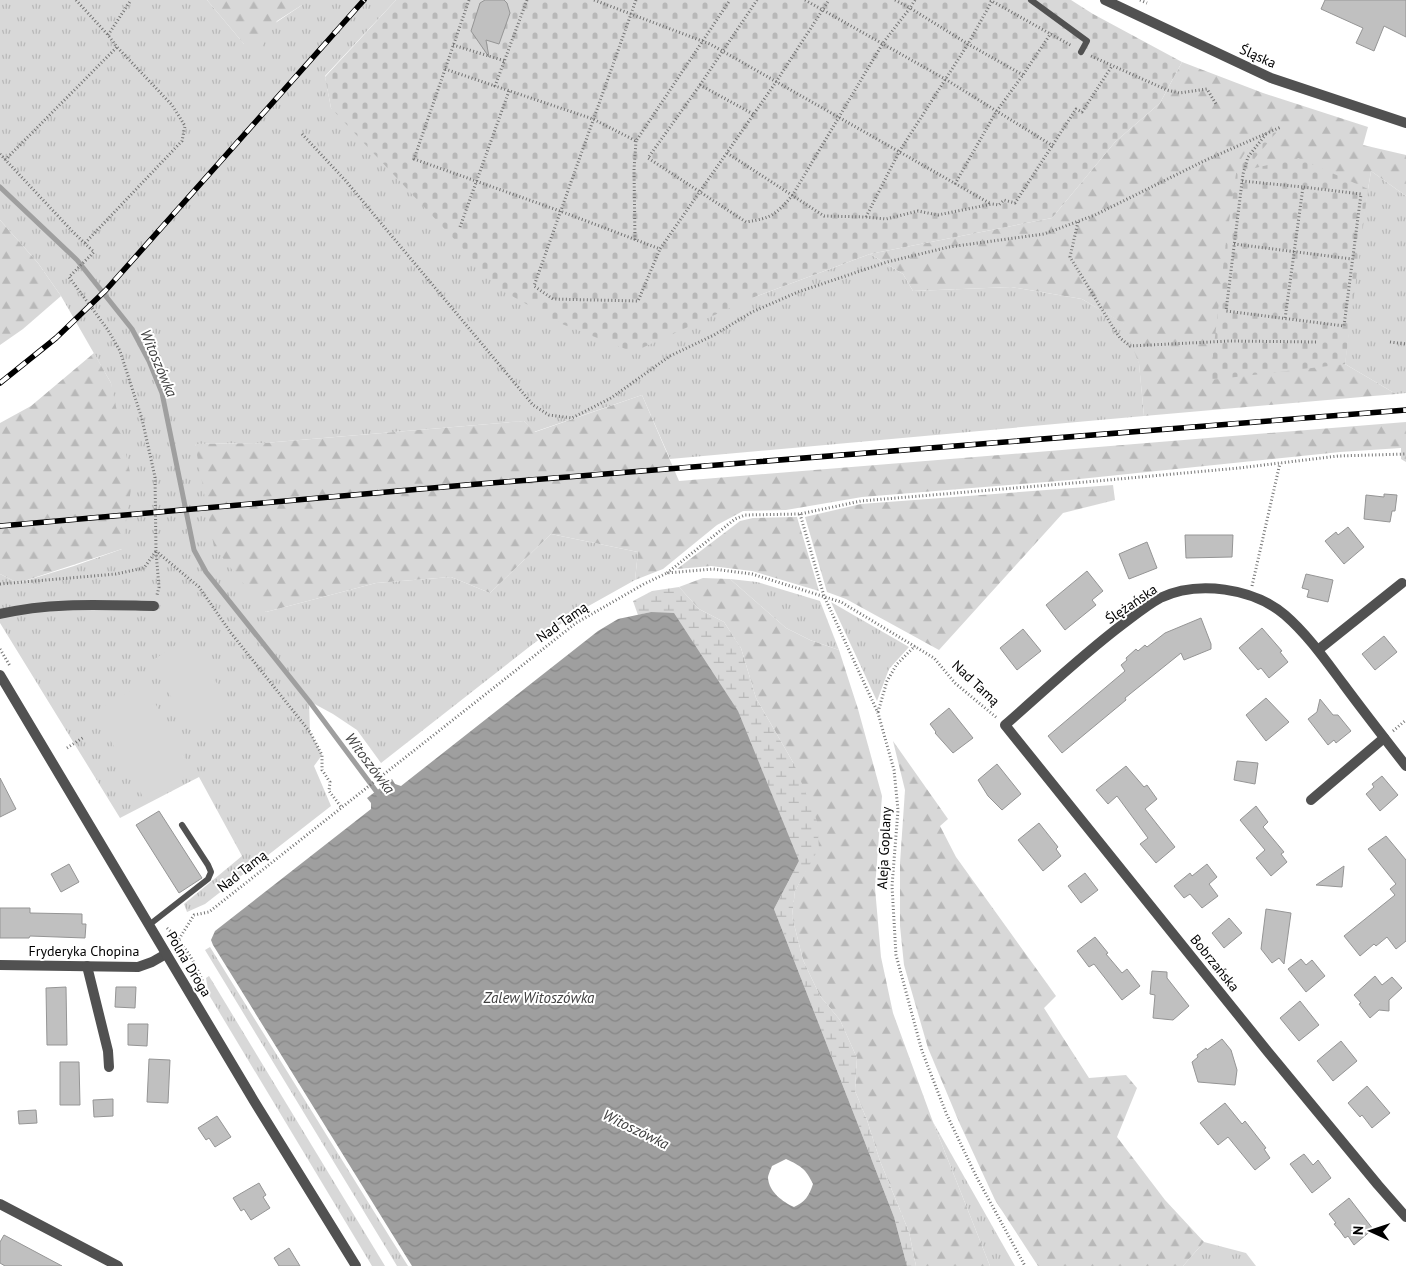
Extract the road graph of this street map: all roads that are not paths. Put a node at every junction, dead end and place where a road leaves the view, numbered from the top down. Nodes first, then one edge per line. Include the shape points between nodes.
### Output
1 (1031, 0) edge
2 (1105, 0) edge
3 (1081, 52) road end
4 (1406, 123) edge
5 (1402, 583) dead end
6 (154, 606) road end
7 (0, 614) edge
8 (1318, 650) junction
9 (0, 675) edge
10 (1005, 724) joint
11 (1384, 738) junction
12 (1406, 766) edge
13 (1311, 800) dead end
14 (182, 826) dead end
15 (150, 925) junction
16 (166, 954) junction
17 (0, 965) edge
18 (87, 966) junction
19 (109, 1067) dead end
20 (0, 1204) edge
21 (1406, 1217) edge
22 (118, 1266) edge
23 (356, 1266) edge

1 - 3 lane via 1087,41
2 - 4 street, Śląska via 1271,78
5 - 8 street
6 - 7 street via 48,605
8 - 10 street, Ślężańska via 1285,615 1249,596 1200,588 1176,592 1160,598 1108,635
8 - 11 street, Ślężańska
9 - 15 street, Polna Droga
10 - 21 street, Bobrzańska via 1268,1052
11 - 12 street, Ślężańska
11 - 13 street
14 - 15 lane via 211,872 208,879
15 - 16 street, Polna Droga
16 - 18 street, Fryderyka Chopina via 138,967
16 - 23 street, Polna Droga
17 - 18 street, Fryderyka Chopina
18 - 19 street
20 - 22 street

